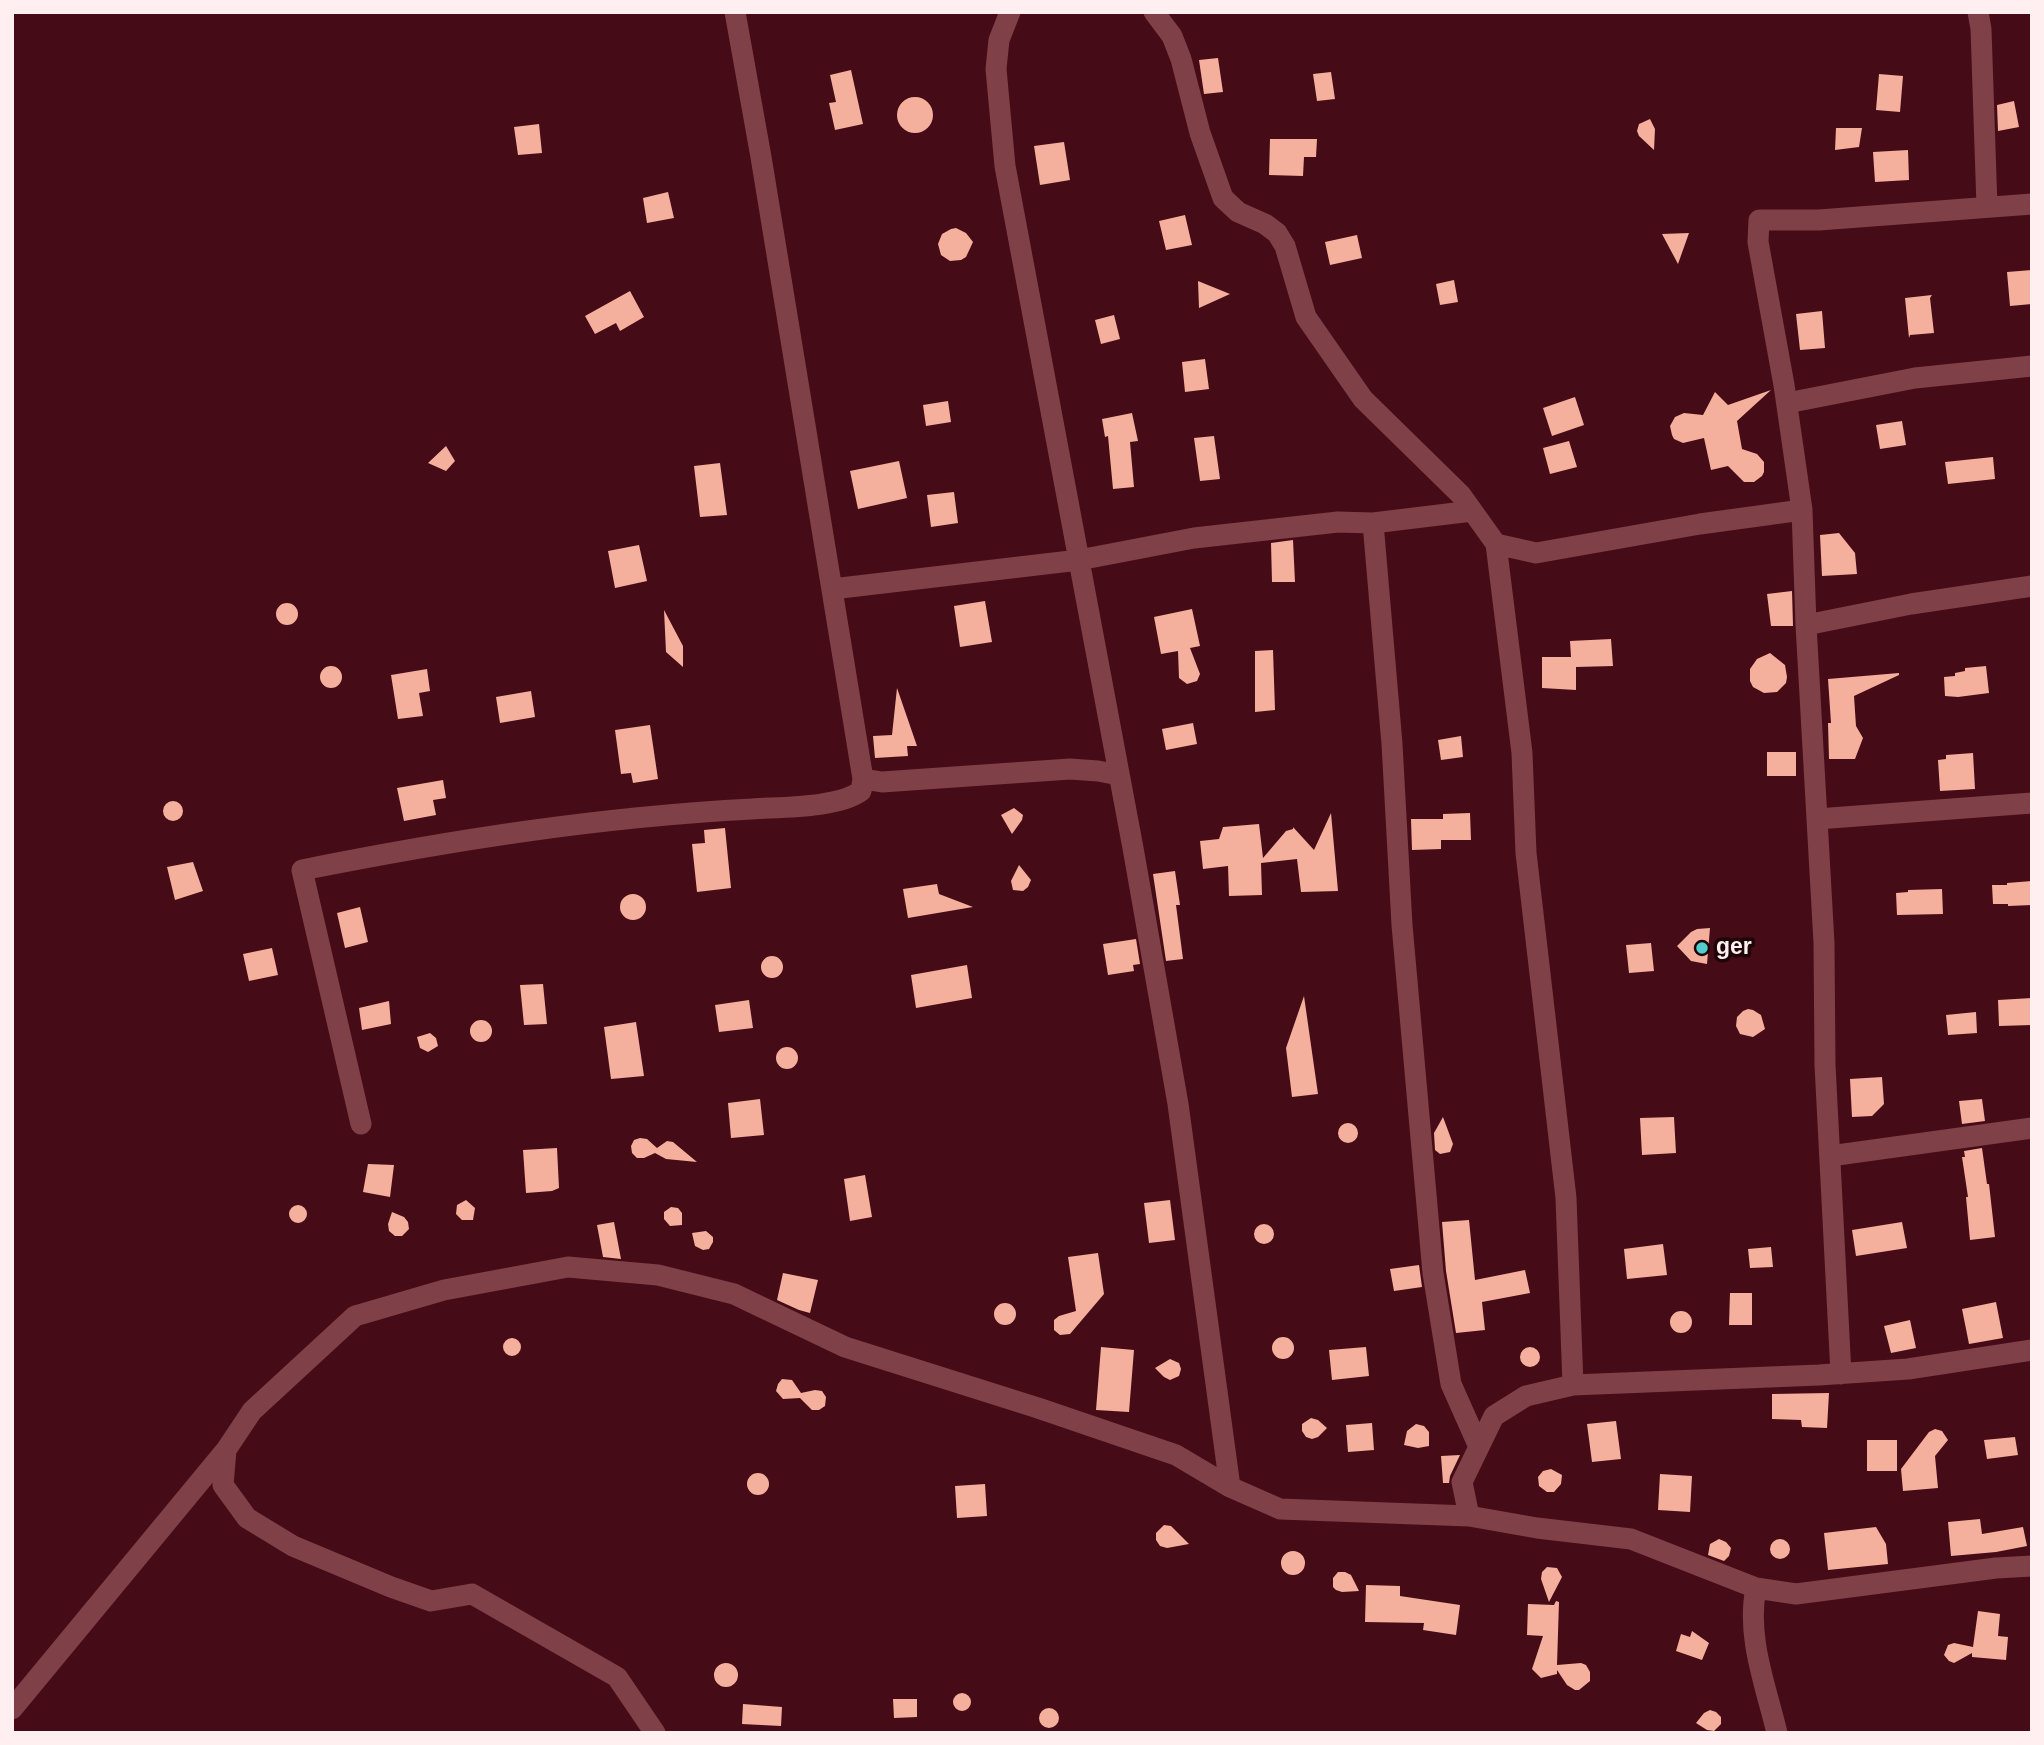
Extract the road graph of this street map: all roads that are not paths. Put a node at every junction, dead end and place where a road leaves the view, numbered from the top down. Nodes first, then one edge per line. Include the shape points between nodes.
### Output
1 (735, 12) edge
2 (1010, 12) edge
3 (1154, 12) edge
4 (1978, 12) edge
5 (2032, 204) edge
6 (1987, 207) junction
7 (2032, 366) edge
8 (1787, 403) junction
9 (1802, 510) junction
10 (1472, 511) junction
11 (1373, 523) junction
12 (1496, 544) junction
13 (1079, 560) junction
14 (2032, 586) edge
15 (832, 589) junction
16 (1806, 625) junction
17 (1119, 775) junction
18 (863, 779) junction
19 (2032, 803) edge
20 (1817, 819) junction
21 (361, 1124) dead end
22 (2032, 1128) edge
23 (1830, 1156) junction
24 (2032, 1350) edge
25 (1841, 1374) junction
26 (1573, 1385) junction
27 (1479, 1447) junction
28 (226, 1450) junction
29 (1230, 1487) junction
30 (1469, 1517) junction
31 (2032, 1566) edge
32 (1756, 1588) junction
33 (12, 1709) edge
34 (655, 1733) edge
35 (1777, 1733) edge

1 - 15 street
2 - 13 street via 999,40 996,69 1005,166
3 - 10 street via 1172,36 1181,59 1223,198 1238,212 1277,233 1306,317 1363,399
4 - 6 street
5 - 6 street
6 - 8 street via 1759,220 1758,242
7 - 8 street via 1915,378
8 - 9 street
9 - 12 street via 1536,553
9 - 16 street
10 - 11 street
10 - 12 street
11 - 13 street via 1338,522 1194,538
11 - 27 street via 1433,1273 1451,1384
12 - 26 street via 1522,753 1526,853 1566,1198
13 - 15 street
13 - 17 street
14 - 16 street
15 - 18 street
16 - 20 street
17 - 18 street via 1070,769 882,782
17 - 29 street via 1178,1104
18 - 21 street via 861,791 852,798 806,806 592,821 421,846 302,870
19 - 20 street
20 - 23 street
22 - 23 street
23 - 25 street
24 - 25 street
25 - 26 street
26 - 27 street via 1526,1396 1494,1416
27 - 30 street via 1462,1482
28 - 29 street via 252,1411 355,1317 444,1290 568,1267 658,1275 734,1294 845,1347 1176,1455
28 - 33 street
28 - 34 street via 223,1485 247,1518 293,1546 431,1601 472,1594 617,1676
29 - 30 street via 1280,1509
30 - 32 street via 1631,1539
31 - 32 street via 1796,1594
32 - 35 street via 1752,1606 1760,1674

